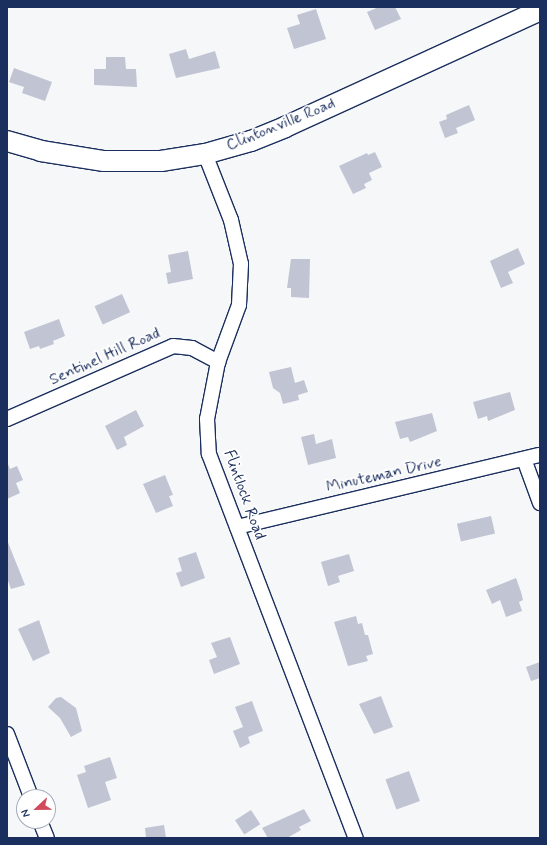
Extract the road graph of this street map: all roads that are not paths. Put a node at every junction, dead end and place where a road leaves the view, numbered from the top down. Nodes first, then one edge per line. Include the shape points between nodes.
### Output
1 (540, 10) edge
2 (7, 141) edge
3 (205, 154) junction
4 (218, 362) junction
5 (7, 419) edge
6 (540, 455) edge
7 (524, 459) junction
8 (540, 503) edge
9 (237, 527) junction
10 (7, 734) edge
11 (28, 789) edge
12 (356, 838) edge

1 - 3 street, Clintonville Road via 285,127 250,141
2 - 3 street, Clintonville Road via 41,152 104,162 161,161
3 - 4 street, Flintlock Road via 231,220 241,264 239,305
4 - 5 street, Sentinel Hill Road via 192,348 173,346
4 - 9 street, Flintlock Road via 207,419 209,454
6 - 7 street, Minuteman Drive
7 - 8 street
7 - 9 street, Minuteman Drive
9 - 12 street, Flintlock Road
10 - 11 street

